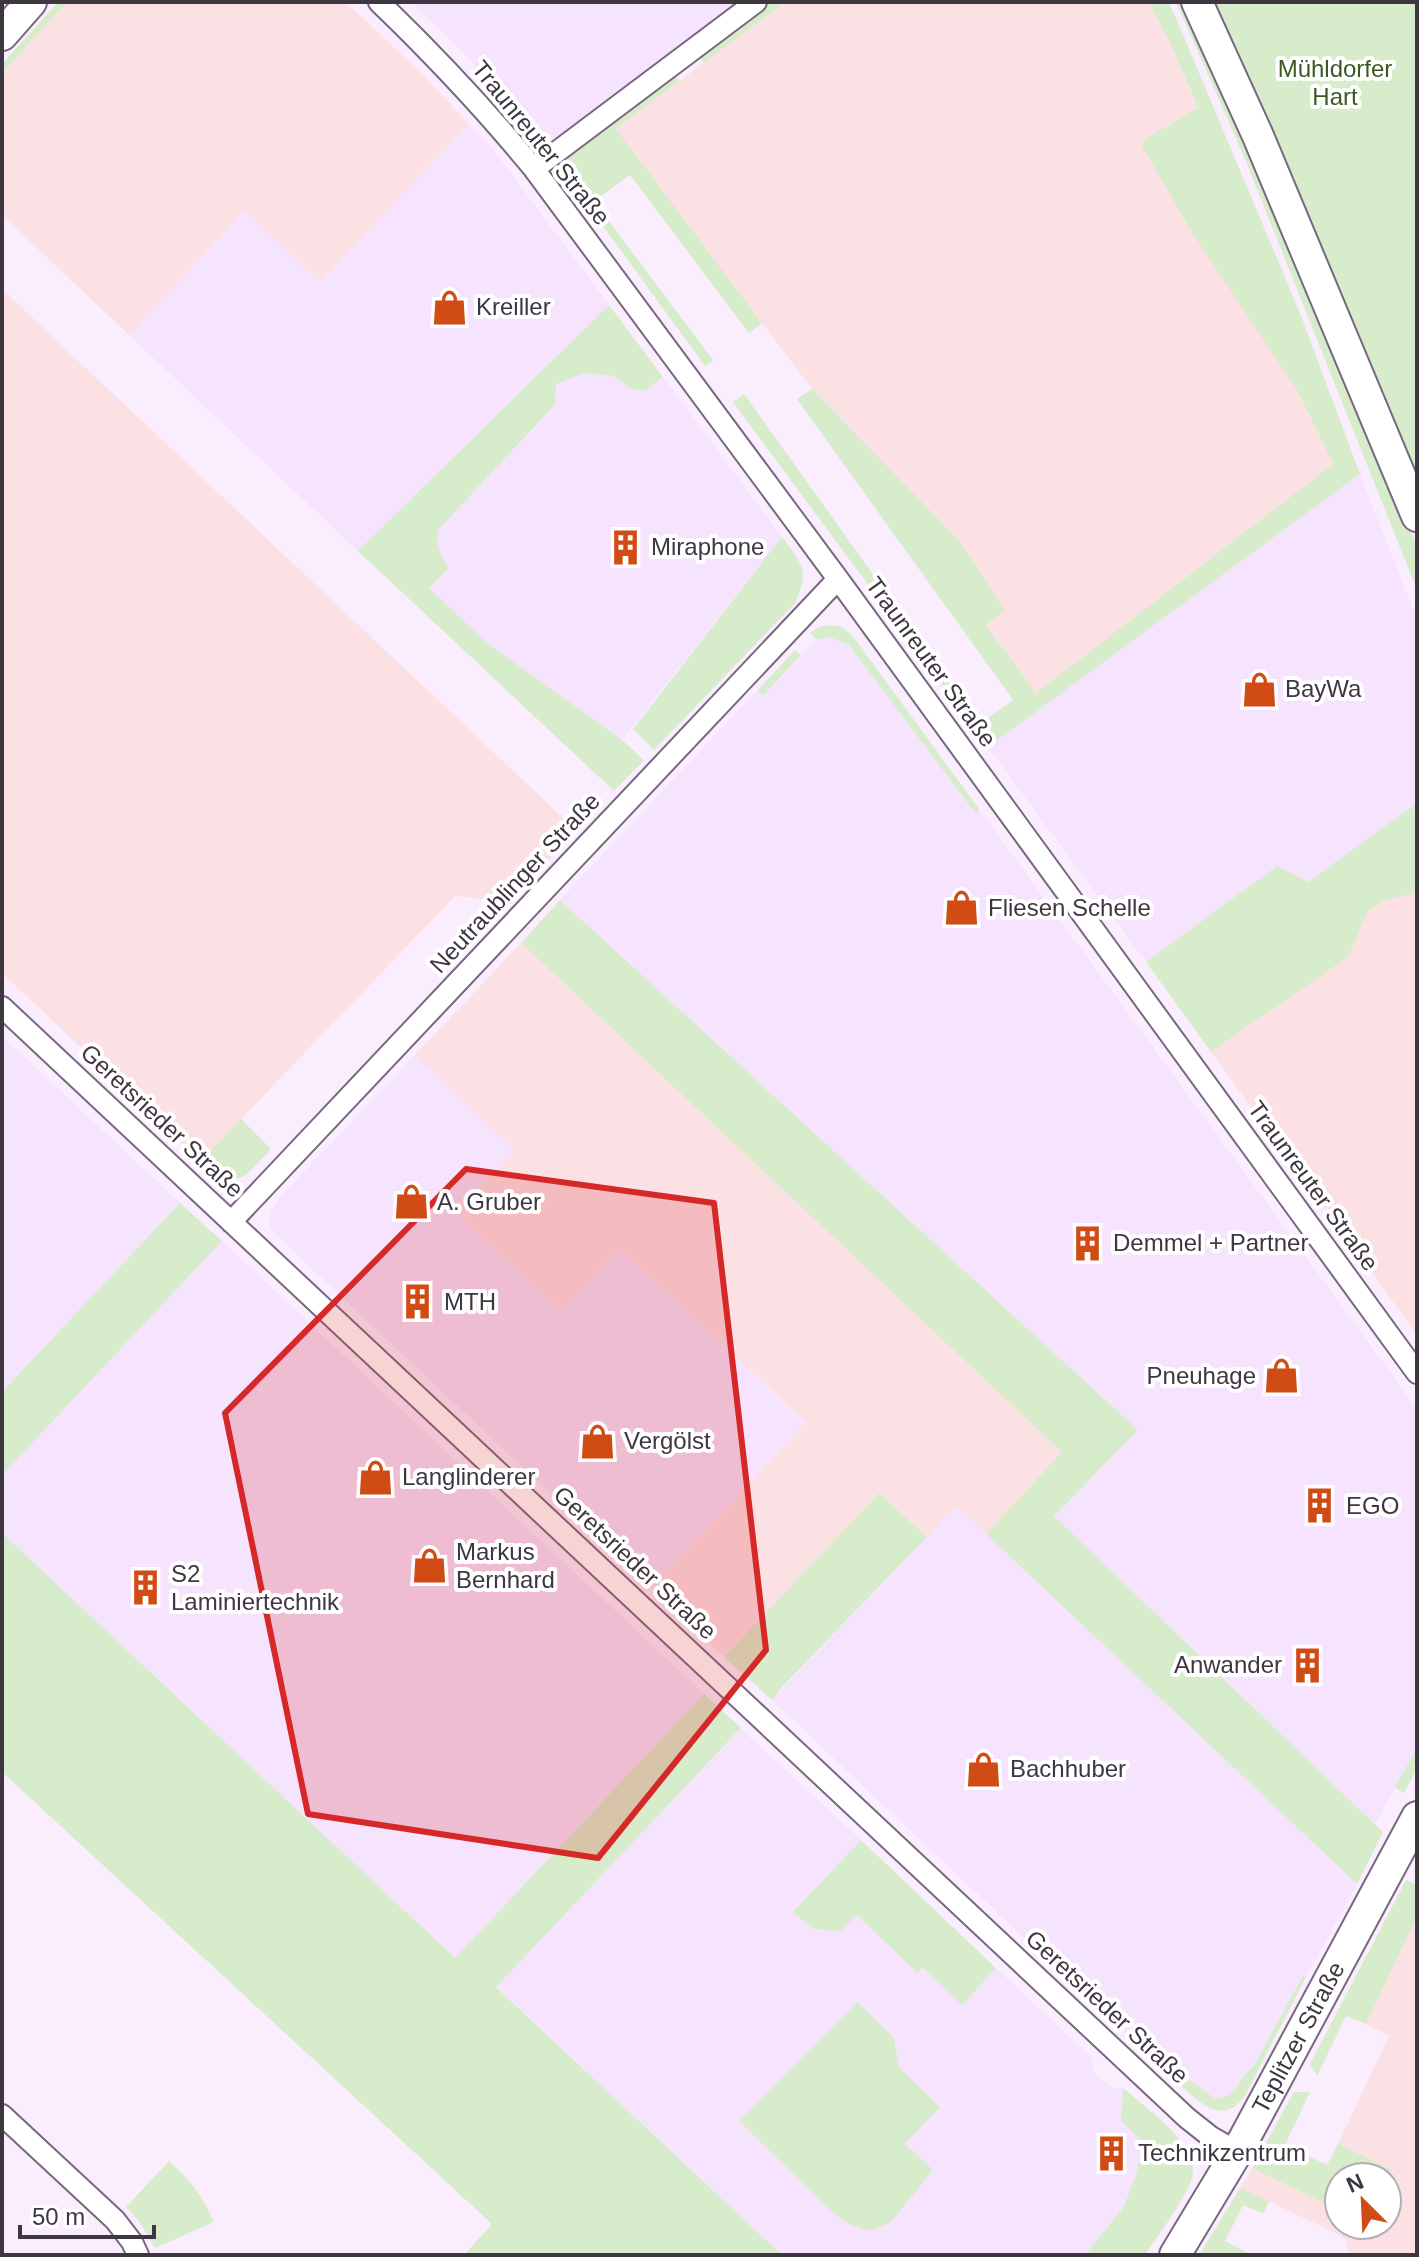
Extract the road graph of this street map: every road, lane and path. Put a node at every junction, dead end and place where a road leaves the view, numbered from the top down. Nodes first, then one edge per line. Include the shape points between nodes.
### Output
1 (31, 2) edge
2 (379, 2) edge
3 (756, 2) edge
4 (1197, 2) edge
5 (2, 35) edge
6 (534, 169) junction
7 (1417, 516) edge
8 (838, 579) junction
9 (2, 1007) edge
10 (231, 1222) junction
11 (1417, 1373) edge
12 (1417, 1817) edge
13 (2, 2115) edge
14 (1237, 2152) junction
15 (138, 2255) edge
16 (1175, 2255) edge

1 - 5 main road
2 - 6 street, Traunreuter Straße via 486,110
3 - 6 street
4 - 7 main road
6 - 8 street, Traunreuter Straße
8 - 10 street, Neutraublinger Straße
8 - 11 street, Traunreuter Straße
9 - 10 street, Geretsrieder Straße
10 - 14 street, Geretsrieder Straße via 1187,2118
12 - 14 main road, Teplitzer Straße
13 - 15 street via 115,2220
14 - 16 main road, Teplitzer Straße

